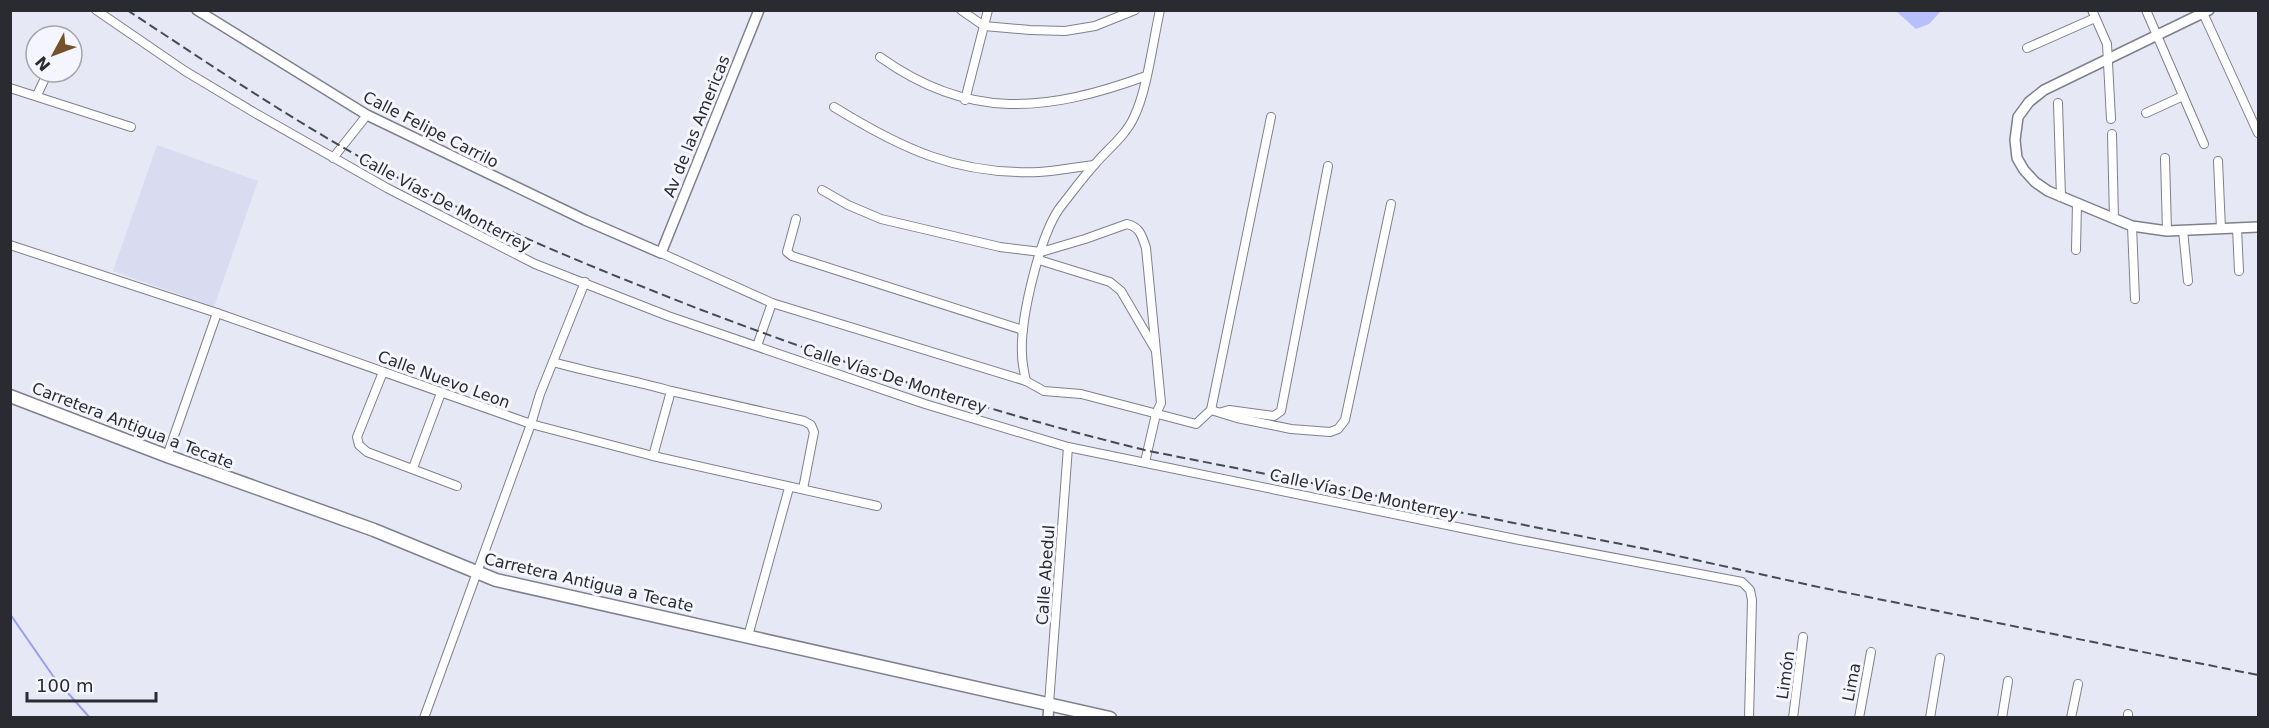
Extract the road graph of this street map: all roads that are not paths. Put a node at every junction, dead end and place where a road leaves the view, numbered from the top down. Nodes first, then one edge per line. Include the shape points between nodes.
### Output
1 (96, 10) edge
2 (197, 10) edge
3 (759, 10) edge
4 (961, 10) edge
5 (988, 10) edge
6 (1135, 10) edge
7 (1160, 10) edge
8 (2146, 10) edge
9 (2206, 12) edge
10 (2093, 14) edge
11 (984, 26) junction
12 (2157, 36) junction
13 (2026, 48) dead end
14 (880, 57) dead end
15 (2107, 59) junction
16 (1146, 76) junction
17 (42, 84) edge
18 (10, 88) edge
19 (37, 95) junction
20 (2183, 96) junction
21 (965, 100) junction
22 (2058, 103) dead end
23 (834, 107) dead end
24 (2146, 113) dead end
25 (367, 115) junction
26 (1271, 117) dead end
27 (2111, 119) dead end
28 (131, 127) dead end
29 (2258, 133) edge
30 (2112, 134) dead end
31 (2204, 144) dead end
32 (333, 158) junction
33 (2165, 158) dead end
34 (2218, 160) dead end
35 (1094, 165) junction
36 (1328, 166) dead end
37 (822, 190) dead end
38 (2061, 197) junction
39 (2077, 203) junction
40 (1391, 204) dead end
41 (796, 219) dead end
42 (2114, 219) junction
43 (2132, 226) junction
44 (2259, 227) edge
45 (2237, 228) junction
46 (2221, 229) junction
47 (2183, 230) junction
48 (2167, 231) junction
49 (10, 245) edge
50 (2076, 250) dead end
51 (1041, 252) junction
52 (662, 253) junction
53 (1039, 261) junction
54 (2239, 271) dead end
55 (2188, 281) dead end
56 (585, 282) junction
57 (2135, 299) dead end
58 (772, 303) junction
59 (217, 313) junction
60 (1023, 330) junction
61 (757, 346) junction
62 (1157, 353) junction
63 (553, 362) junction
64 (383, 372) junction
65 (1026, 381) junction
66 (671, 391) junction
67 (441, 393) junction
68 (10, 396) edge
69 (1211, 410) junction
70 (1222, 412) junction
71 (1156, 414) junction
72 (531, 424) junction
73 (1068, 447) junction
74 (167, 456) junction
75 (652, 456) junction
76 (1145, 462) junction
77 (413, 468) junction
78 (457, 486) dead end
79 (789, 488) junction
80 (803, 489) junction
81 (877, 507) dead end
82 (477, 574) junction
83 (748, 636) junction
84 (1803, 637) dead end
85 (1871, 652) dead end
86 (1940, 658) dead end
87 (2008, 681) dead end
88 (2078, 684) dead end
89 (1049, 704) junction
90 (424, 717) edge
91 (1048, 717) edge
92 (1110, 717) edge
93 (1749, 717) edge
94 (1793, 717) edge
95 (1859, 717) edge
96 (1930, 717) edge
97 (2002, 717) edge
98 (2072, 717) edge

1 - 32 street, Calle Vías De Monterrey via 185,71
2 - 25 street, Calle Felipe Carrilo
3 - 52 street, Av de las Americas
4 - 11 street
5 - 11 street
6 - 11 street via 1095,26 1065,31
7 - 16 street
8 - 12 street
9 - 12 street
9 - 29 street
10 - 13 street
10 - 15 street via 2107,44
11 - 21 street
12 - 15 street
12 - 20 street
14 - 21 street via 905,75
15 - 27 street
15 - 38 street via 2044,90 2018,117 2017,158 2035,182
16 - 21 street via 1090,95 1060,100 996,104
16 - 35 street via 1134,118
17 - 19 street
18 - 19 street
19 - 28 street
20 - 24 street
20 - 31 street
22 - 38 street
23 - 35 street via 879,135 947,163 1031,172
25 - 32 street
25 - 52 street, Calle Felipe Carrilo
26 - 69 street
30 - 42 street
32 - 56 street, Calle Vías De Monterrey via 500,247
33 - 48 street
34 - 46 street
35 - 51 street via 1060,208
36 - 70 street via 1281,411 1274,416
37 - 51 street via 881,219 1000,247
38 - 39 street
39 - 42 street
39 - 50 street
40 - 70 street via 1345,420 1338,429 1291,429
41 - 60 street via 787,252 792,256
42 - 43 street
43 - 48 street
43 - 57 street
44 - 45 street
45 - 46 street
45 - 54 street
46 - 47 street
47 - 48 street
47 - 55 street
49 - 59 street, Calle Nuevo Leon
51 - 53 street
51 - 62 street via 1134,225 1146,248
52 - 58 street
53 - 60 street
53 - 62 street via 1110,282 1121,291
56 - 61 street, Calle Vías De Monterrey
56 - 63 street
58 - 61 street
58 - 65 street
59 - 64 street, Calle Nuevo Leon
59 - 74 street
60 - 65 street
61 - 73 street, Calle Vías De Monterrey via 925,404
62 - 71 street via 1161,403
63 - 66 street
63 - 72 street
64 - 67 street, Calle Nuevo Leon
64 - 77 street via 357,437 359,445 367,452
65 - 71 street via 1044,392 1081,394
66 - 75 street
66 - 80 street via 811,425 814,432
67 - 72 street, Calle Nuevo Leon
67 - 77 street
68 - 74 main road, Carretera Antigua a Tecate
69 - 70 street
69 - 71 street via 1196,424
71 - 76 street
72 - 75 street, Calle Nuevo Leon
72 - 82 street
73 - 76 street, Calle Vías De Monterrey
73 - 89 street, Calle Abedul
74 - 82 main road, Carretera Antigua a Tecate via 374,530
75 - 79 street, Calle Nuevo Leon
76 - 93 street, Calle Vías De Monterrey via 1742,582 1750,590 1752,600
77 - 78 street
79 - 80 street, Calle Nuevo Leon
79 - 83 street
80 - 81 street, Calle Nuevo Leon
82 - 83 main road, Carretera Antigua a Tecate
82 - 90 street
83 - 89 main road, Carretera Antigua a Tecate
84 - 94 street, Limón
85 - 95 street, Lima
86 - 96 street
87 - 97 street
88 - 98 street
89 - 91 street
89 - 92 main road, Carretera Antigua a Tecate

